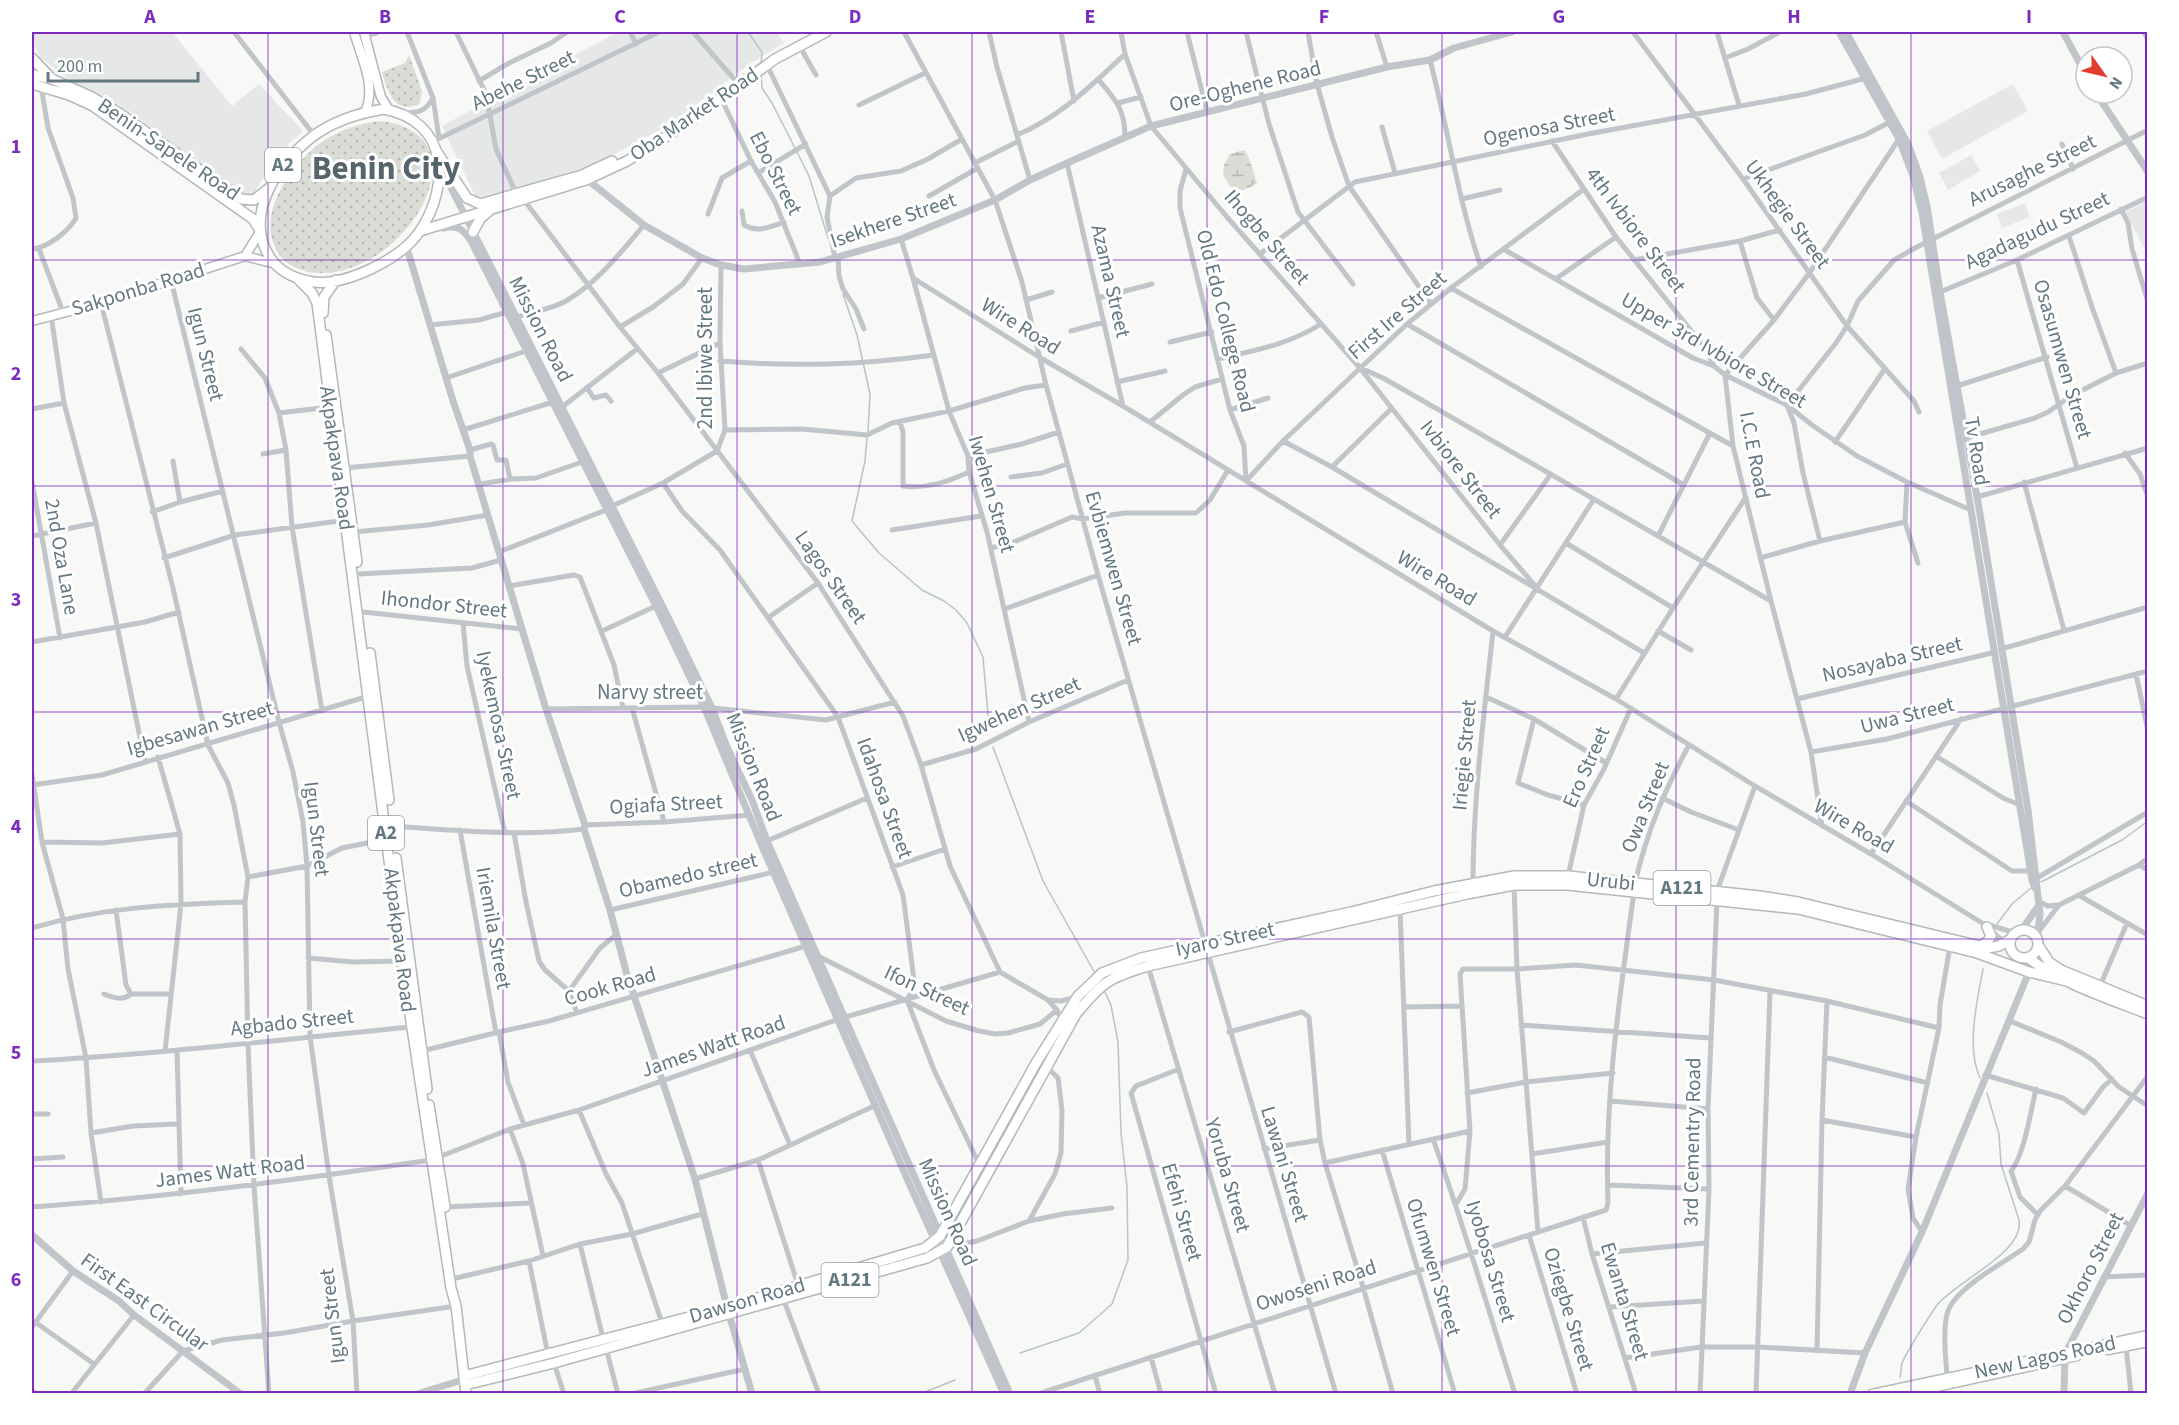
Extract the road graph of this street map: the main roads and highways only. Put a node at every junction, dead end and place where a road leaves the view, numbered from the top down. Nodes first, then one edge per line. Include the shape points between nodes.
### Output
1 (354, 32) edge
2 (813, 32) edge
3 (826, 32) edge
4 (364, 33) edge
5 (32, 58) edge
6 (52, 79) junction
7 (36, 80) edge
8 (389, 110) junction
9 (365, 112) junction
10 (437, 152) junction
11 (584, 177) junction
12 (270, 187) junction
13 (492, 209) junction
14 (423, 230) junction
15 (260, 231) junction
16 (473, 232) road end
17 (245, 256) junction
18 (272, 263) junction
19 (297, 278) junction
20 (336, 280) junction
21 (32, 321) edge
22 (373, 695) junction
23 (1634, 887) junction
24 (1717, 896) junction
25 (1352, 916) junction
26 (1984, 925) road end
27 (2013, 938) junction
28 (2038, 939) junction
29 (1206, 947) junction
30 (1979, 950) junction
31 (2016, 956) junction
32 (2028, 958) junction
33 (1104, 977) junction
34 (2067, 981) junction
35 (2148, 1006) edge
36 (2148, 1014) edge
37 (435, 1159) junction
38 (728, 1311) junction
39 (2148, 1335) edge
40 (2148, 1342) edge
41 (2065, 1357) junction
42 (551, 1359) junction
43 (467, 1384) edge
44 (1872, 1394) edge
45 (1905, 1394) edge

1 - 9 main road via 371,90
2 - 11 main road, Oba Market Road via 772,54 659,137
3 - 11 main road, Oba Market Road via 767,65 662,141
4 - 8 main road via 381,97
5 - 6 main road
6 - 7 main road, Benin-Sapele Road / A2
6 - 12 main road, Benin-Sapele Road / A2 via 119,113 241,199 254,200
7 - 15 main road, Benin-Sapele Road / A2 via 116,121 254,219
8 - 9 main road, A2
8 - 10 main road, A2 via 420,124 436,140
9 - 12 main road, A2 via 314,135 282,166
10 - 11 main road, Oba Market Road via 467,198 480,204
10 - 14 main road, A2 via 439,181
11 - 13 main road, Oba Market Road
12 - 15 main road, A2 via 262,207
13 - 14 main road, Oba Market Road
13 - 16 main road
14 - 20 main road, A2 via 378,266
15 - 17 main road
15 - 18 main road, A2
17 - 18 main road
17 - 21 main road, Sakponba Road
18 - 19 main road, A2
19 - 20 main road, A2
19 - 22 main road, Akpakpava Road / A2 via 317,303
20 - 22 main road, Akpakpava Road / A2 via 324,297 323,309
22 - 37 main road, Akpakpava Road / A2
22 - 37 main road, Akpakpava Road / A2 via 402,961
23 - 24 main road, Urubi / A121
23 - 25 main road, Urubi / A121 via 1514,885
23 - 25 main road, Urubi / A121 via 1568,876 1514,876 1473,883
24 - 30 main road, Urubi / A121 via 1798,909 1962,950
24 - 30 main road, Urubi / A121 via 1797,902
25 - 29 main road, Iyaro Street / A121
26 - 30 main road via 1990,936
27 - 28 main road via 2031,932
27 - 30 main road, Urubi / A121
27 - 31 main road
28 - 32 main road via 2035,953
28 - 35 main road via 2052,964
29 - 33 main road, Iyaro Street / A121
29 - 33 main road, Iyaro Street / A121 via 1141,958
30 - 31 main road, A121
30 - 34 main road, A121 via 2029,972
31 - 32 main road, A121
32 - 34 main road, A121
33 - 38 main road, Dawson Road / A121 via 1094,980 1078,996 1062,1021 938,1238 925,1248 798,1285
33 - 38 main road, Dawson Road / A121 via 1076,1014 943,1249 928,1257
34 - 36 main road, A121
37 - 43 main road, Akpakpava Road / A2 via 456,1278
37 - 43 main road, Akpakpava Road / A2
38 - 42 main road, Dawson Road / A121 via 606,1348
38 - 42 main road, Dawson Road / A121 via 603,1338
39 - 41 main road, New Lagos Road
40 - 41 main road, New Lagos Road
41 - 44 main road, New Lagos Road
41 - 45 main road, New Lagos Road
42 - 43 main road, Dawson Road / A121

